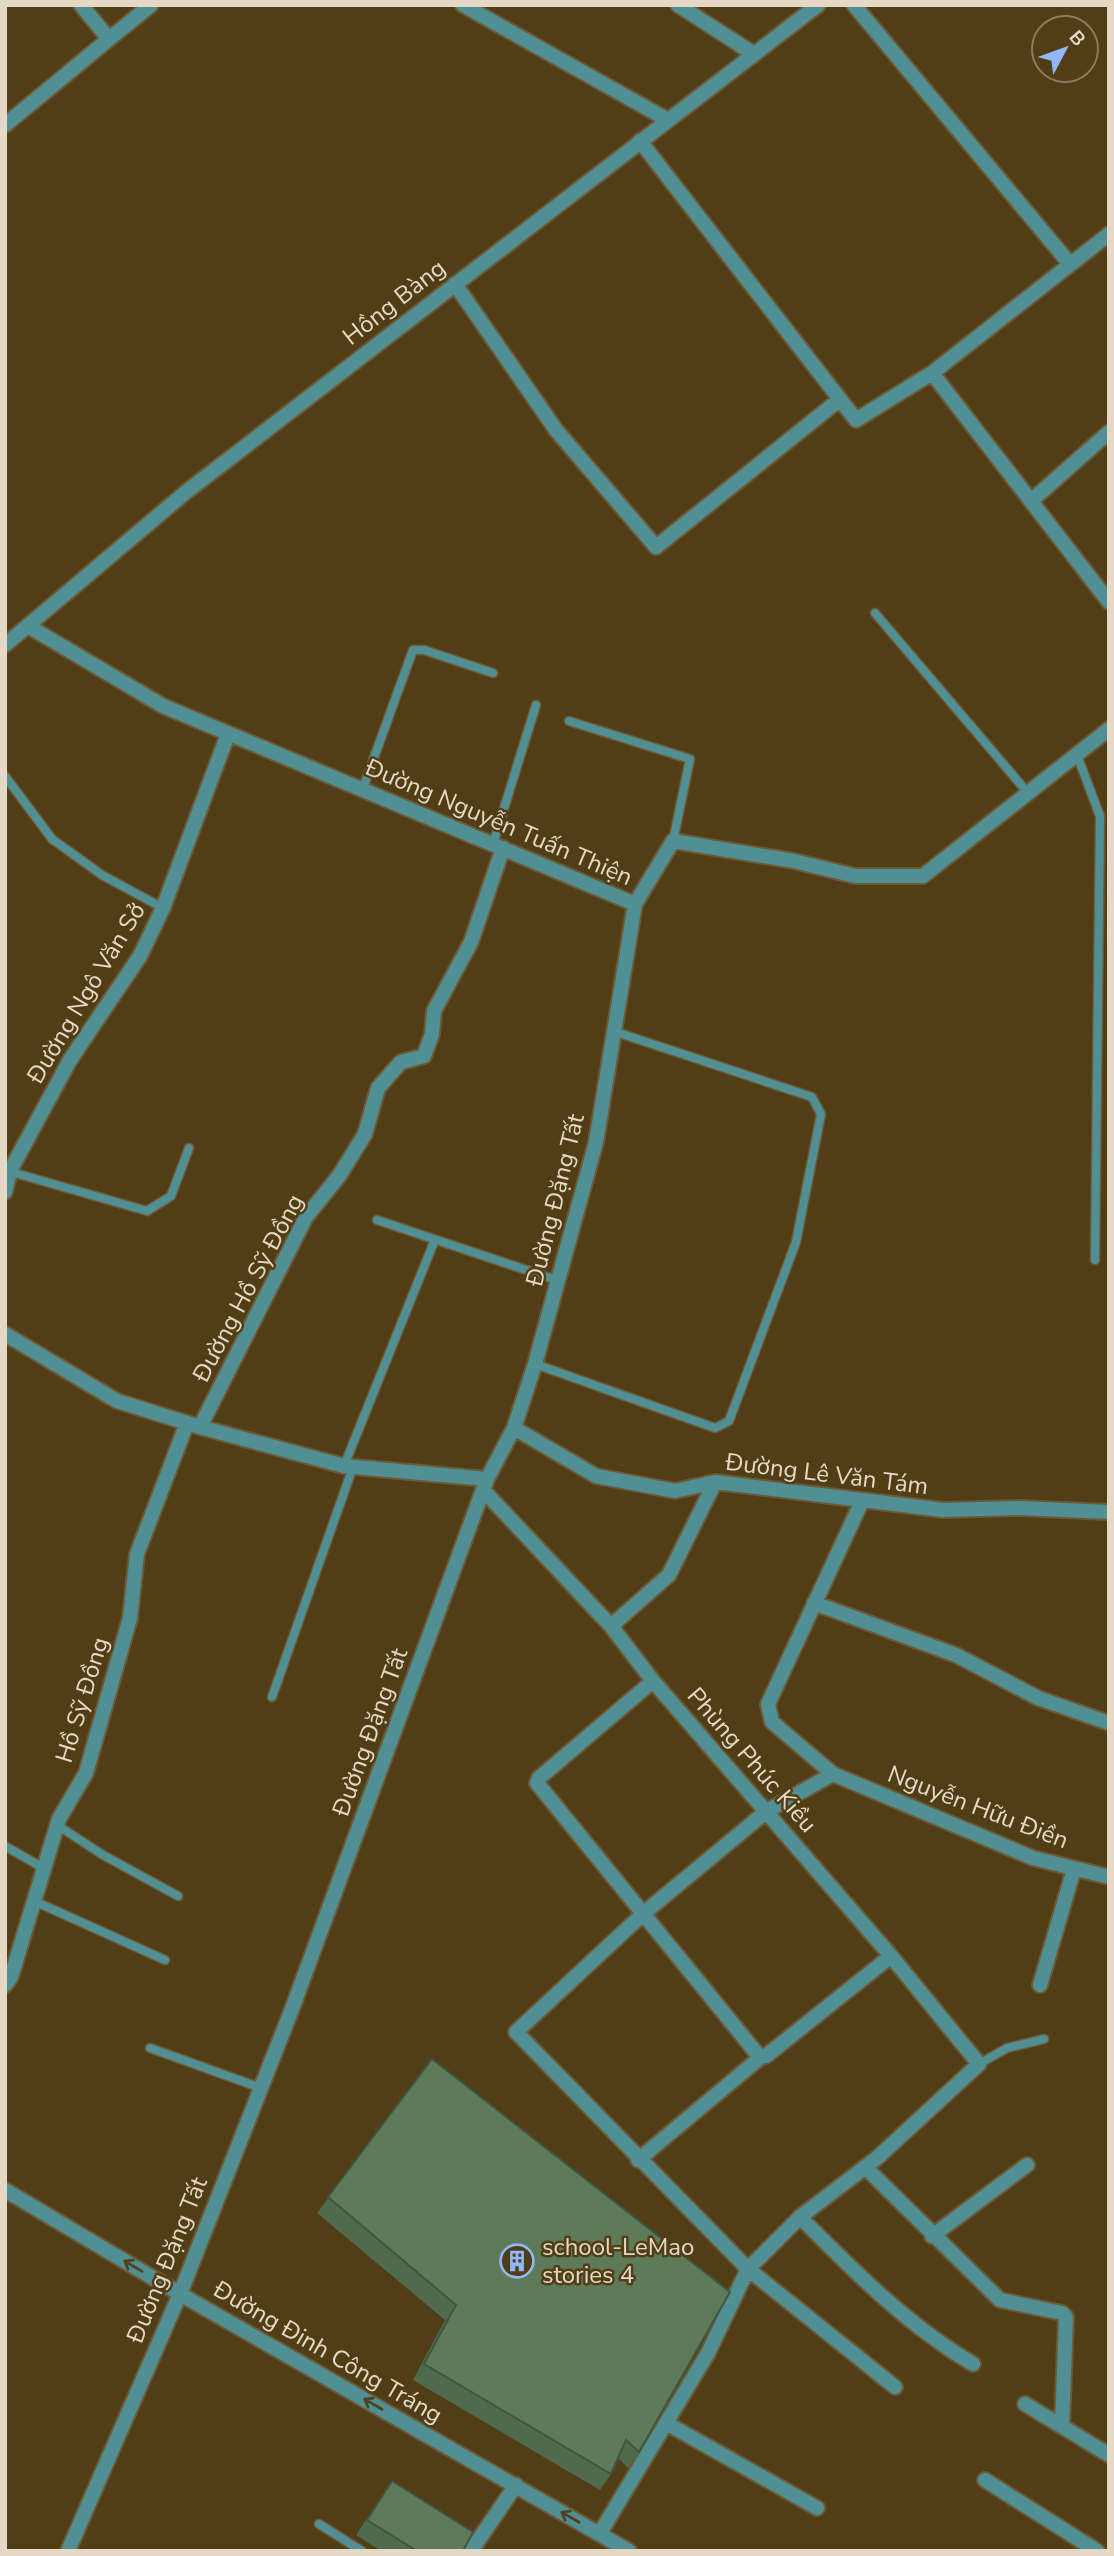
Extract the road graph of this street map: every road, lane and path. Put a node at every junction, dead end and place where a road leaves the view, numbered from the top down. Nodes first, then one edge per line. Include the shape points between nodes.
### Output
1 (81, 5) edge
2 (151, 5) edge
3 (463, 5) edge
4 (678, 5) edge
5 (818, 5) edge
6 (854, 5) edge
7 (109, 39) junction
8 (754, 54) junction
9 (668, 120) junction
10 (5, 125) edge
11 (640, 142) junction
12 (1109, 234) edge
13 (1070, 264) junction
14 (455, 284) junction
15 (932, 373) junction
16 (839, 400) junction
17 (1109, 432) edge
18 (1031, 501) junction
19 (1109, 602) edge
20 (875, 613) dead end
21 (28, 626) junction
22 (5, 645) edge
23 (493, 673) dead end
24 (536, 705) dead end
25 (569, 721) dead end
26 (1109, 729) edge
27 (228, 734) junction
28 (1077, 755) junction
29 (5, 776) edge
30 (363, 788) junction
31 (1028, 793) junction
32 (673, 841) junction
33 (498, 846) junction
34 (635, 904) junction
35 (163, 908) junction
36 (613, 1031) junction
37 (189, 1148) dead end
38 (7, 1170) edge
39 (5, 1192) edge
40 (377, 1220) dead end
41 (434, 1242) junction
42 (1095, 1261) dead end
43 (559, 1281) junction
44 (5, 1335) edge
45 (535, 1364) junction
46 (194, 1425) junction
47 (514, 1428) junction
48 (349, 1467) junction
49 (715, 1482) junction
50 (485, 1485) junction
51 (862, 1501) junction
52 (1109, 1512) edge
53 (814, 1604) junction
54 (611, 1626) junction
55 (653, 1682) junction
56 (272, 1697) dead end
57 (1109, 1723) edge
58 (833, 1774) junction
59 (767, 1811) junction
60 (57, 1825) junction
61 (5, 1846) edge
62 (45, 1868) junction
63 (1074, 1868) junction
64 (1109, 1877) edge
65 (178, 1896) dead end
66 (34, 1900) junction
67 (644, 1913) junction
68 (891, 1956) junction
69 (165, 1960) dead end
70 (1040, 1985) dead end
71 (5, 1986) edge
72 (1044, 2039) dead end
73 (150, 2048) dead end
74 (761, 2057) junction
75 (979, 2064) junction
76 (261, 2088) junction
77 (638, 2160) junction
78 (1027, 2165) dead end
79 (865, 2167) junction
80 (5, 2190) edge
81 (800, 2217) junction
82 (932, 2236) junction
83 (748, 2269) junction
84 (180, 2294) junction
85 (973, 2364) dead end
86 (895, 2387) dead end
87 (1025, 2404) dead end
88 (666, 2423) junction
89 (1062, 2426) junction
90 (1109, 2455) edge
91 (985, 2480) dead end
92 (516, 2486) junction
93 (817, 2508) dead end
94 (319, 2524) dead end
95 (600, 2533) junction
96 (68, 2551) edge
97 (362, 2551) edge
98 (471, 2551) edge
99 (629, 2551) edge
100 (1097, 2551) edge

1 - 7 street
2 - 7 street
3 - 9 street
4 - 8 street
5 - 8 street, Hồng Bàng
6 - 13 street
7 - 10 street
8 - 9 street, Hồng Bàng
9 - 11 street, Hồng Bàng
11 - 14 street, Hồng Bàng
11 - 16 street
12 - 13 street
13 - 15 street
14 - 16 street via 556,430 656,547
14 - 21 street, Hồng Bàng via 186,492
15 - 16 street via 856,420
15 - 18 street
17 - 18 street
18 - 19 street
20 - 31 lane
21 - 22 street, Hồng Bàng
21 - 27 street, Đường Nguyễn Tuấn Thiện via 163,706
23 - 30 lane via 413,650
24 - 33 lane
25 - 32 lane via 690,760
26 - 28 street
27 - 30 street, Đường Nguyễn Tuấn Thiện
27 - 35 street, Đường Ngô Văn Sở
28 - 31 street
28 - 42 lane via 1100,816
29 - 35 lane via 52,839 102,875
30 - 33 street, Đường Nguyễn Tuấn Thiện
31 - 32 street via 923,876 855,876
32 - 34 street, Đường Nguyễn Tuấn Thiện
33 - 34 street, Đường Nguyễn Tuấn Thiện
33 - 46 street, Đường Hồ Sỹ Đồng via 471,942 434,1011 424,1056 401,1062 378,1088 365,1134 306,1217
34 - 36 street, Đường Đặng Tất
35 - 38 street, Đường Ngô Văn Sở via 140,956 70,1060
36 - 43 street, Đường Đặng Tất via 596,1142
36 - 45 lane via 817,1102 821,1114 796,1242 723,1427
37 - 38 lane via 171,1196 147,1211
38 - 39 street, Đường Ngô Văn Sở
40 - 41 lane
41 - 43 lane
41 - 48 lane
43 - 45 street, Đường Đặng Tất
44 - 46 street via 117,1401
45 - 47 street, Đường Đặng Tất
46 - 48 street
46 - 60 street, Hồ Sỹ Đồng via 137,1554 130,1618 86,1773
47 - 49 street, Đường Lê Văn Tám via 596,1476 674,1491
47 - 50 street, Đường Đặng Tất
48 - 50 street
48 - 56 lane
49 - 51 street, Đường Lê Văn Tám
49 - 54 street via 669,1575
50 - 54 street, Phùng Phúc Kiều
50 - 76 street, Đường Đặng Tất
51 - 52 street, Đường Lê Văn Tám via 943,1510
51 - 53 street, Nguyễn Hữu Điền
53 - 57 street via 956,1655 1038,1698
53 - 58 street, Nguyễn Hữu Điền via 768,1704 772,1722
54 - 55 street, Phùng Phúc Kiều
55 - 59 street, Phùng Phúc Kiều
55 - 67 street via 537,1783
58 - 59 street
58 - 63 street, Nguyễn Hữu Điền via 1033,1858
59 - 67 street
59 - 68 street, Phùng Phúc Kiều
60 - 62 street, Hồ Sỹ Đồng
60 - 65 lane
61 - 62 lane
62 - 66 street, Hồ Sỹ Đồng
63 - 64 street, Nguyễn Hữu Điền
63 - 70 street
66 - 69 lane
66 - 71 street, Hồ Sỹ Đồng
67 - 74 street
67 - 77 street via 516,2032
68 - 74 street
68 - 75 street, Phùng Phúc Kiều
72 - 75 lane via 1007,2048
73 - 76 lane
74 - 77 street
75 - 79 street
76 - 84 street, Đường Đặng Tất
77 - 83 street
78 - 82 street
79 - 81 street
79 - 82 street
84 -> 80 street, Đường Đinh Công Tráng
81 - 83 street
81 - 85 street via 864,2281 945,2348
82 - 89 street via 1000,2300 1066,2317
83 - 86 street
83 - 88 street via 708,2353
92 -> 84 street, Đường Đinh Công Tráng
84 - 96 street, Đường Đặng Tất
87 - 89 street
88 - 93 street
88 - 95 street
89 - 90 street
91 - 100 street
95 -> 92 street, Đường Đinh Công Tráng
92 - 98 street
94 - 97 lane
95 - 99 street, Đường Đinh Công Tráng

